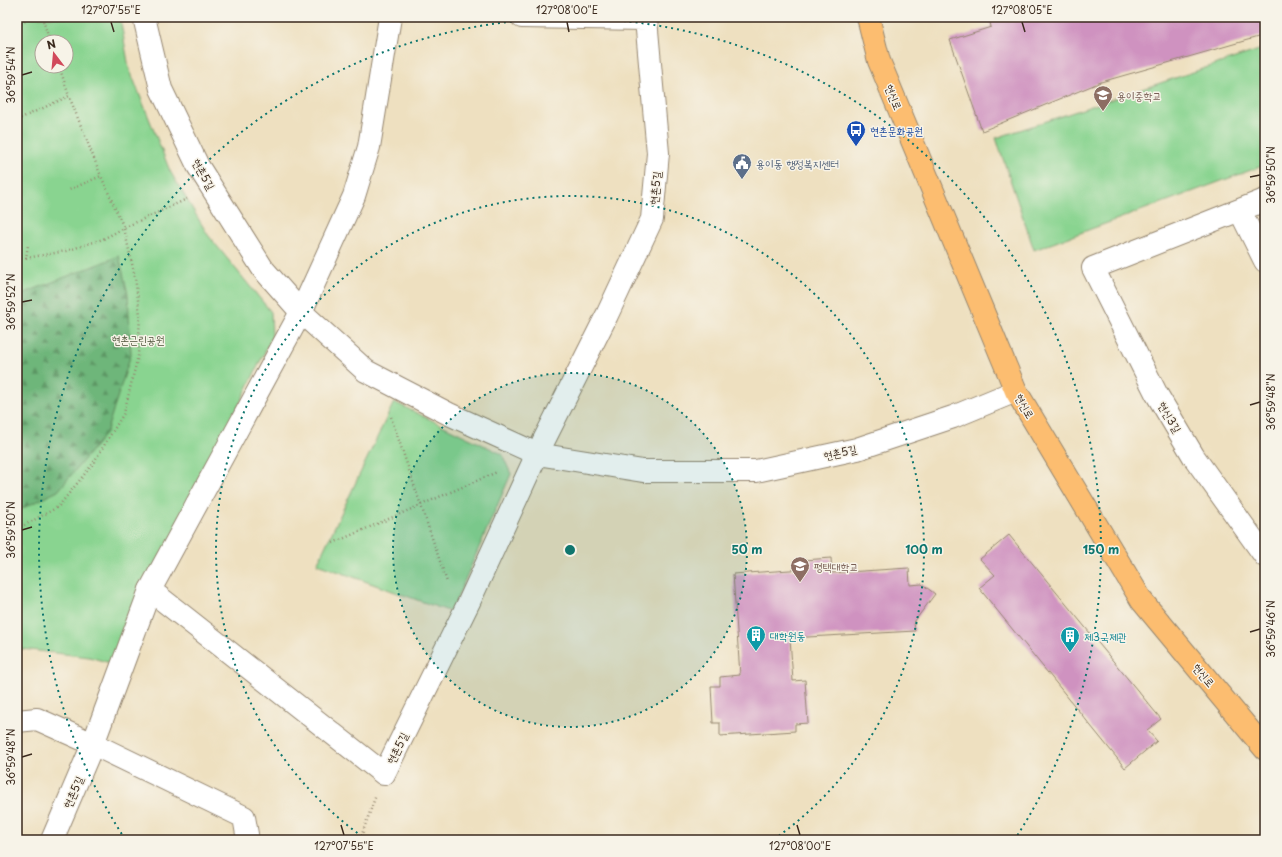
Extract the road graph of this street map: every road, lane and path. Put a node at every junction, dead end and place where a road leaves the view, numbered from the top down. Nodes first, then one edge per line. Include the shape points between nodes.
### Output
1 (34, 17) edge
2 (42, 17) edge
3 (144, 17) edge
4 (390, 17) edge
5 (522, 17) edge
6 (868, 17) edge
7 (17, 24) edge
8 (47, 34) edge
9 (62, 74) edge
10 (69, 96) junction
11 (17, 120) edge
12 (17, 143) edge
13 (21, 153) dead end
14 (101, 176) junction
15 (69, 190) dead end
16 (187, 199) dead end
17 (1265, 200) edge
18 (1240, 211) junction
19 (124, 228) junction
20 (28, 245) dead end
21 (17, 258) edge
22 (26, 258) junction
23 (1265, 261) edge
24 (301, 312) junction
25 (1016, 391) junction
26 (391, 417) dead end
27 (537, 454) junction
28 (497, 472) dead end
29 (421, 505) junction
30 (17, 529) edge
31 (333, 543) dead end
32 (1265, 556) edge
33 (447, 582) dead end
34 (150, 590) junction
35 (17, 721) edge
36 (93, 744) junction
37 (1265, 749) edge
38 (384, 774) junction
39 (52, 840) edge
40 (248, 840) edge
41 (360, 840) edge

1 - 7 path
2 - 8 path
3 - 24 street, 현촌5길 via 161,89 198,166 263,269
4 - 24 street via 369,147 354,196
5 - 27 street, 현촌5길 via 646,19 658,153 652,220
6 - 25 main road, 현신로 via 880,61
9 - 10 path
10 - 11 path
10 - 14 path
12 - 13 path
14 - 15 path
14 - 19 path
16 - 19 path
17 - 18 street
18 - 23 street
18 - 32 street, 현신3길 via 1093,268 1163,406 1194,457
19 - 22 path via 104,239 66,251
19 - 30 path via 140,315 138,356 124,413 92,465 58,507
20 - 22 path
21 - 22 path
24 - 27 street, 현촌5길 via 366,371 449,414
24 - 34 street, 현촌5길
25 - 27 street, 현촌5길 via 953,417 857,449 756,471 643,471
25 - 37 main road, 현신로 via 1142,601
26 - 29 path
27 - 38 street, 현촌5길 via 469,602
28 - 29 path
29 - 31 path
29 - 33 path
34 - 36 street, 현촌5길
34 - 38 street, 현촌5길
35 - 36 street via 37,719
36 - 39 street, 현촌5길
36 - 40 street via 244,817
38 - 41 path

